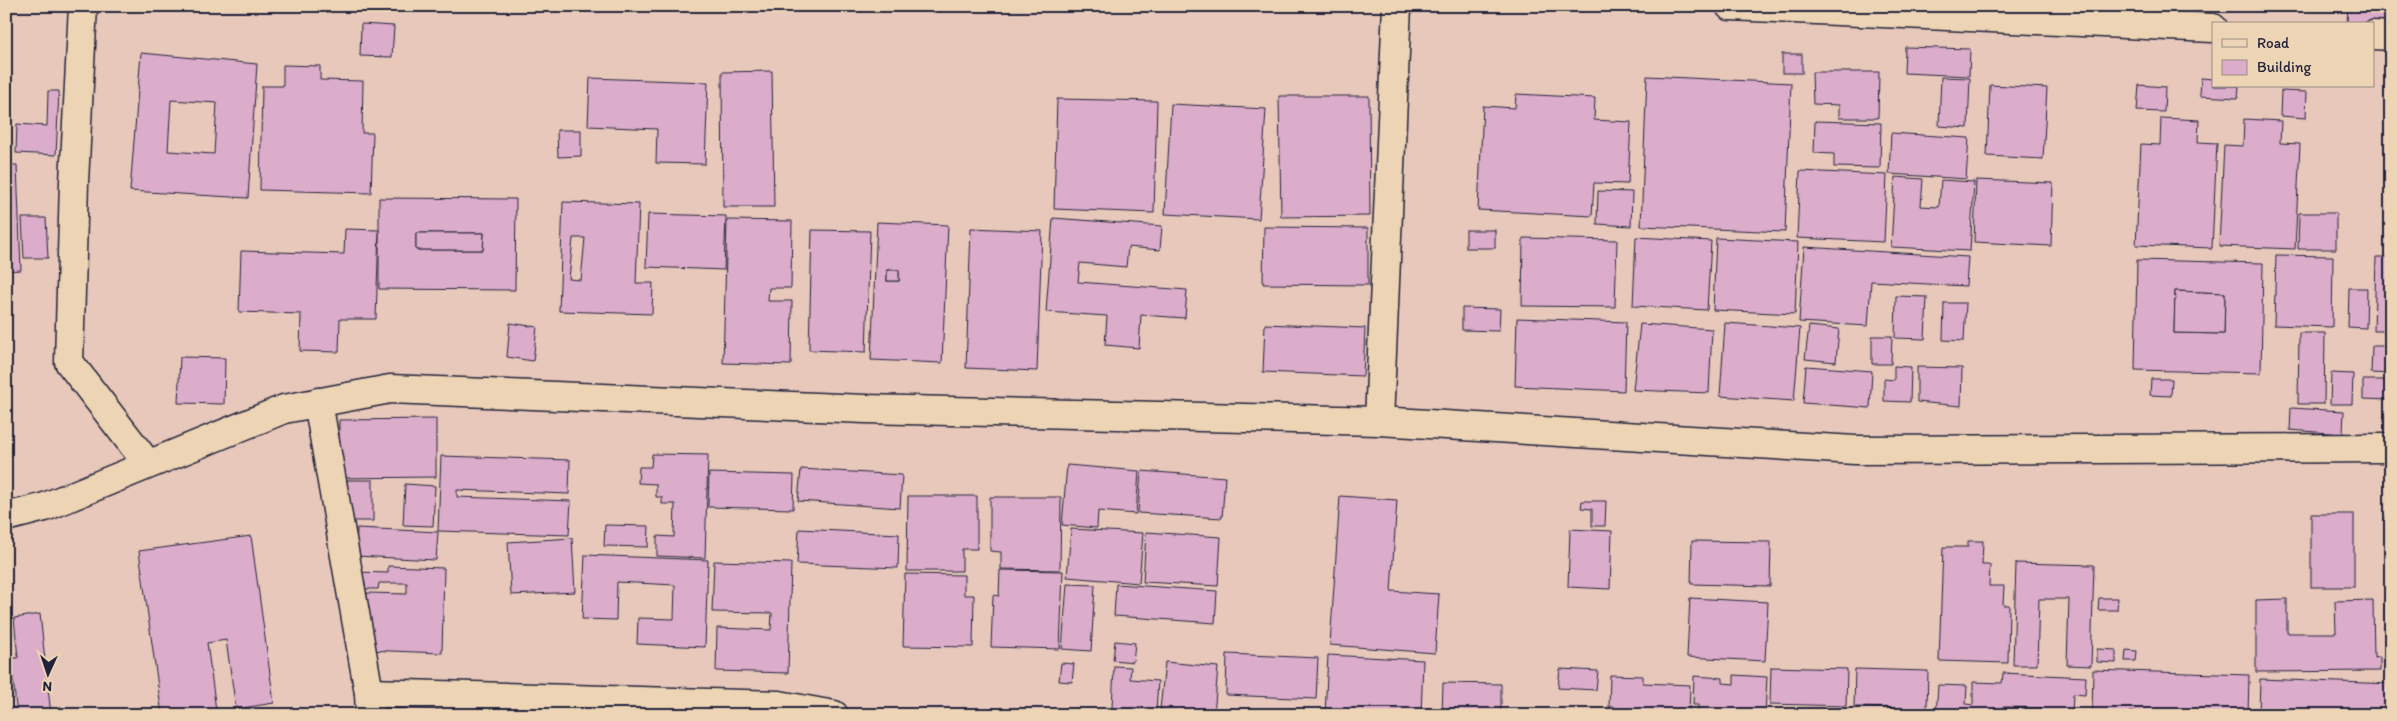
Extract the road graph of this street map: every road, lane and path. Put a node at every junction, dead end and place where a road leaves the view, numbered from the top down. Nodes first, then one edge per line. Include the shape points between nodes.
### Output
1 (83, 6) edge
2 (1397, 6) edge
3 (1730, 6) edge
4 (2212, 28) edge
5 (2374, 36) edge
6 (2391, 36) edge
7 (318, 402) junction
8 (1379, 421) junction
9 (2391, 448) edge
10 (148, 463) junction
11 (6, 517) edge
12 (369, 704) edge
13 (834, 715) edge

1 - 10 street via 69,362
2 - 8 street
3 - 4 street
5 - 6 street
7 - 8 street via 390,389 864,409
7 - 10 street via 284,409
7 - 12 street
8 - 9 street via 1855,450
10 - 11 street via 46,507
12 - 13 street via 779,705

